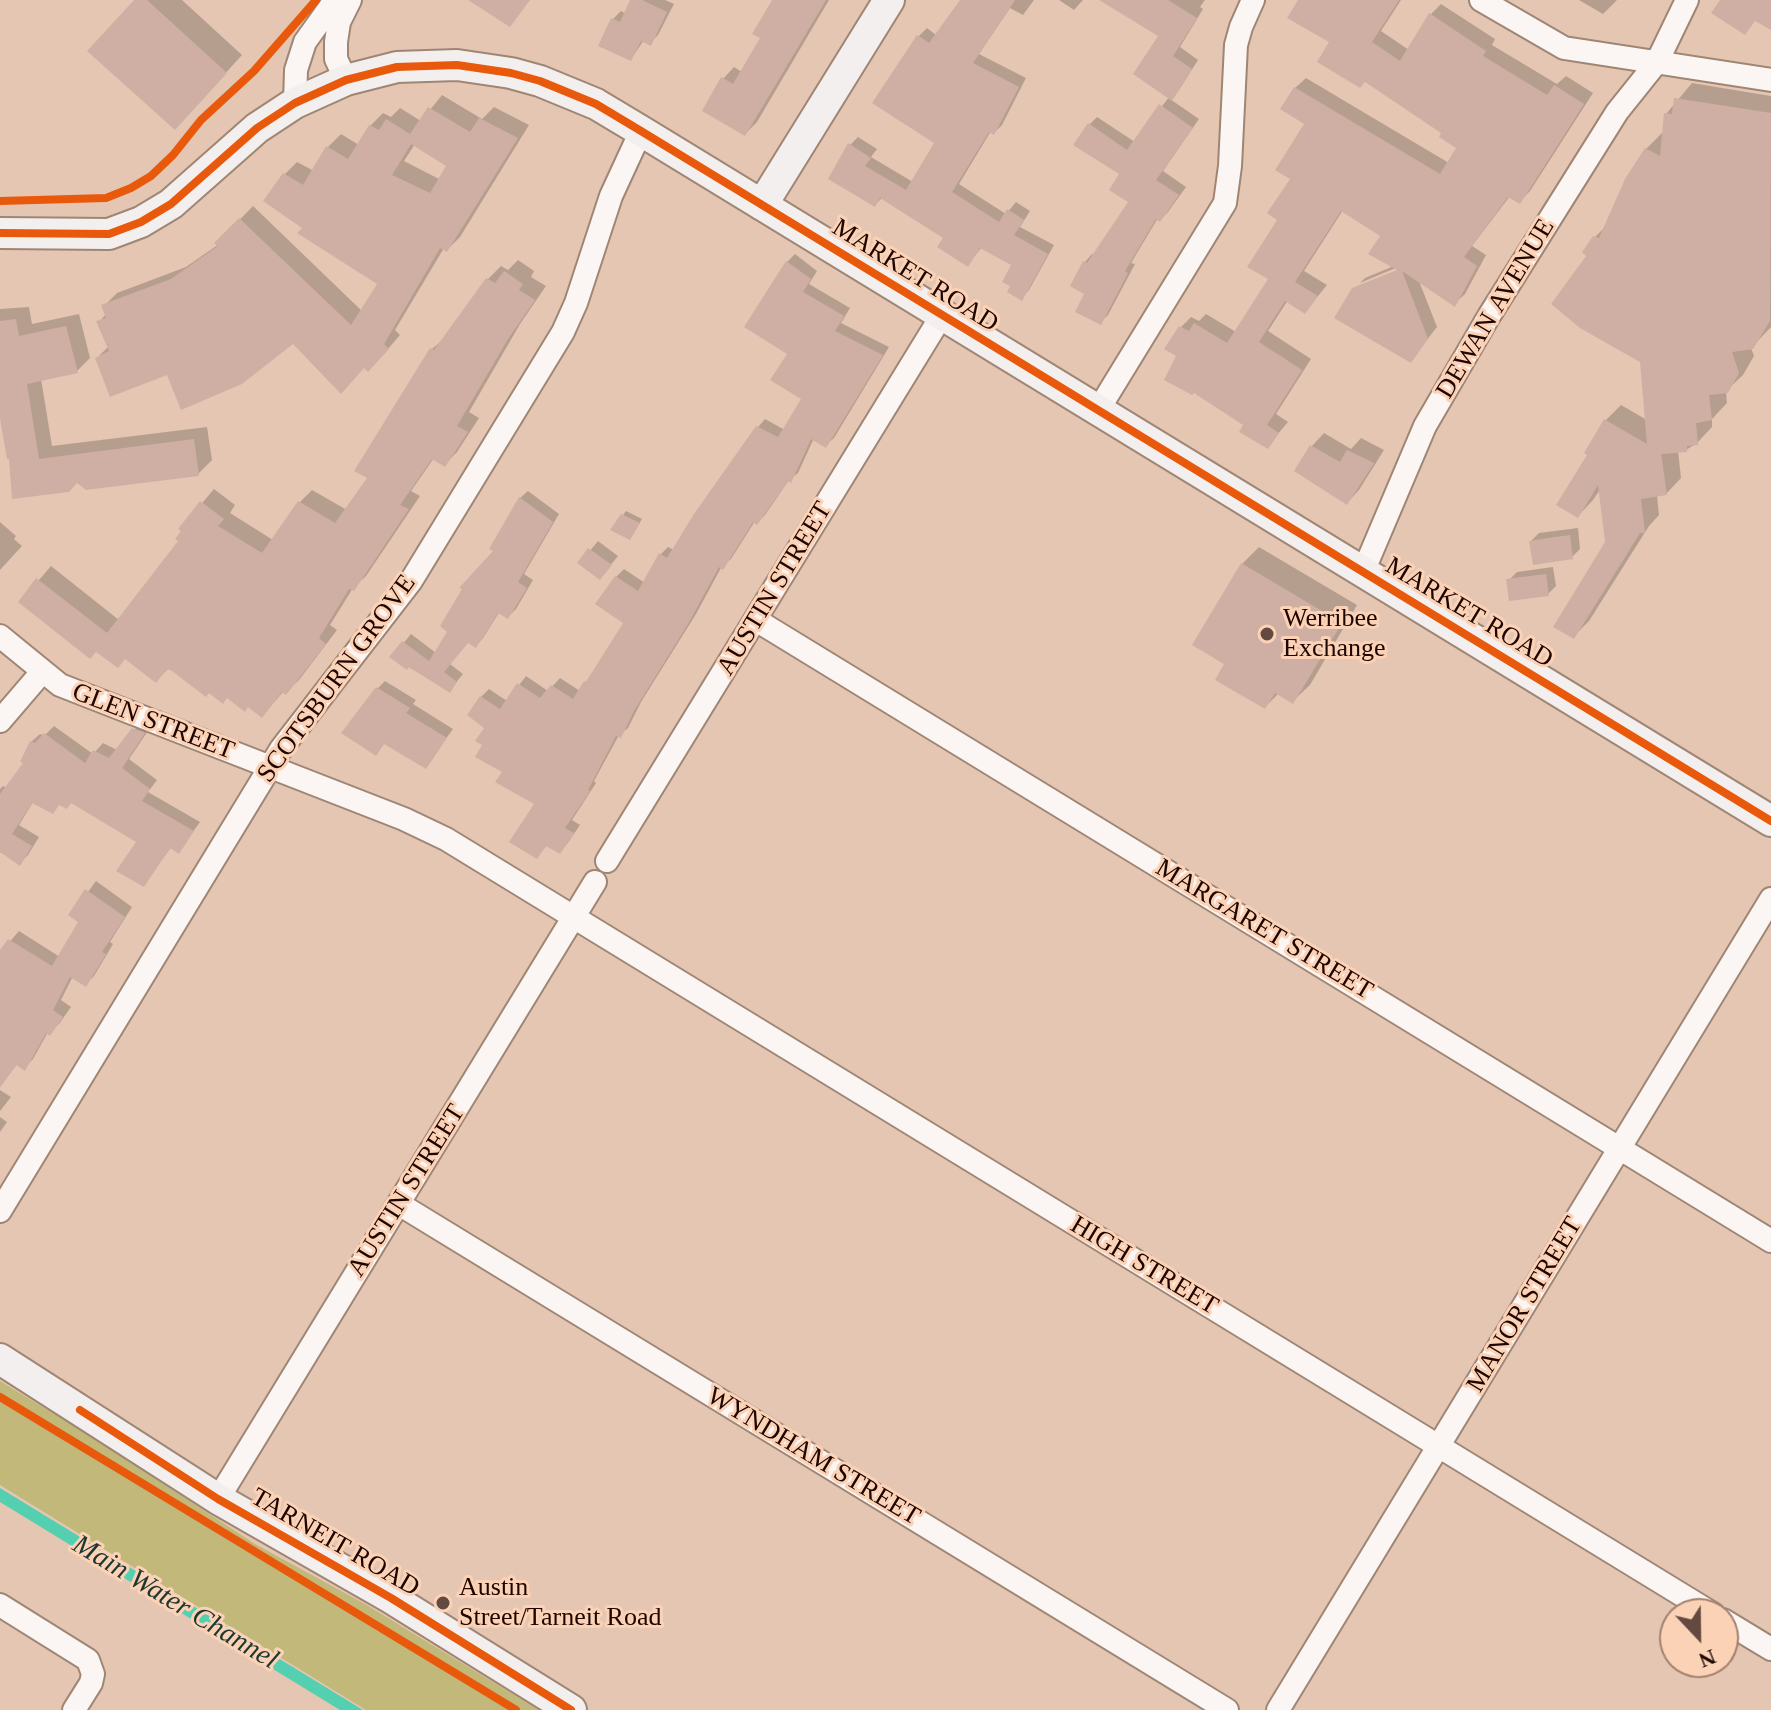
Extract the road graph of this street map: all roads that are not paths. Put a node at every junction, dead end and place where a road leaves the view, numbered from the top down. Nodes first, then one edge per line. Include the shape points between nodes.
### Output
1 (335, 0) edge
2 (350, 0) edge
3 (889, 0) edge
4 (1253, 0) edge
5 (1481, 0) edge
6 (1687, 0) edge
7 (1657, 62) junction
8 (346, 80) junction
9 (1771, 80) edge
10 (295, 103) junction
11 (641, 131) junction
12 (762, 205) junction
13 (0, 233) edge
14 (942, 315) junction
15 (1097, 412) junction
16 (1363, 572) junction
17 (756, 620) junction
18 (0, 636) edge
19 (42, 672) junction
20 (0, 721) edge
21 (269, 768) junction
22 (1771, 821) edge
23 (607, 861) dead end
24 (595, 882) dead end
25 (1771, 899) edge
26 (574, 918) junction
27 (1620, 1149) junction
28 (399, 1204) junction
29 (0, 1211) edge
30 (1771, 1241) edge
31 (0, 1359) edge
32 (1439, 1446) junction
33 (218, 1499) junction
34 (1687, 1598) edge
35 (0, 1605) edge
36 (1739, 1630) edge
37 (1771, 1649) edge
38 (74, 1710) edge
39 (571, 1710) edge
40 (1227, 1710) edge
41 (1278, 1710) edge

1 - 10 street via 305,42 296,70
2 - 8 street via 336,42 336,59
3 - 12 street
4 - 15 street via 1236,45 1225,203
5 - 7 street via 1564,48
6 - 7 street, DEWAN AVENUE
7 - 9 street
7 - 16 street, DEWAN AVENUE via 1626,97 1449,384 1425,426
8 - 10 street, MARKET ROAD
8 - 11 street, MARKET ROAD via 397,67 485,68 573,93
10 - 13 street, MARKET ROAD via 257,128 171,204 141,222 109,234
11 - 12 street, MARKET ROAD
11 - 21 street, SCOTSBURN GROVE via 611,196 563,332 417,572
12 - 14 street, MARKET ROAD
14 - 15 street, MARKET ROAD
14 - 17 street, AUSTIN STREET
15 - 16 street, MARKET ROAD
16 - 22 street, MARKET ROAD
17 - 23 street, AUSTIN STREET
17 - 27 street, MARGARET STREET
18 - 19 street, GLEN STREET
19 - 20 street
19 - 21 street, GLEN STREET via 60,685
21 - 26 street, GLEN STREET via 429,830
21 - 29 street, SCOTSBURN GROVE
24 - 26 street, AUSTIN STREET
25 - 27 street, MANOR STREET
26 - 28 street, AUSTIN STREET
26 - 32 street, HIGH STREET
27 - 30 street, MARGARET STREET
27 - 32 street, MANOR STREET
28 - 33 street, AUSTIN STREET
28 - 40 street, WYNDHAM STREET
31 - 33 street, TARNEIT ROAD
32 - 34 street, HIGH STREET
32 - 41 street, MANOR STREET
33 - 39 street, TARNEIT ROAD
35 - 38 street via 88,1660 91,1683
36 - 37 street

